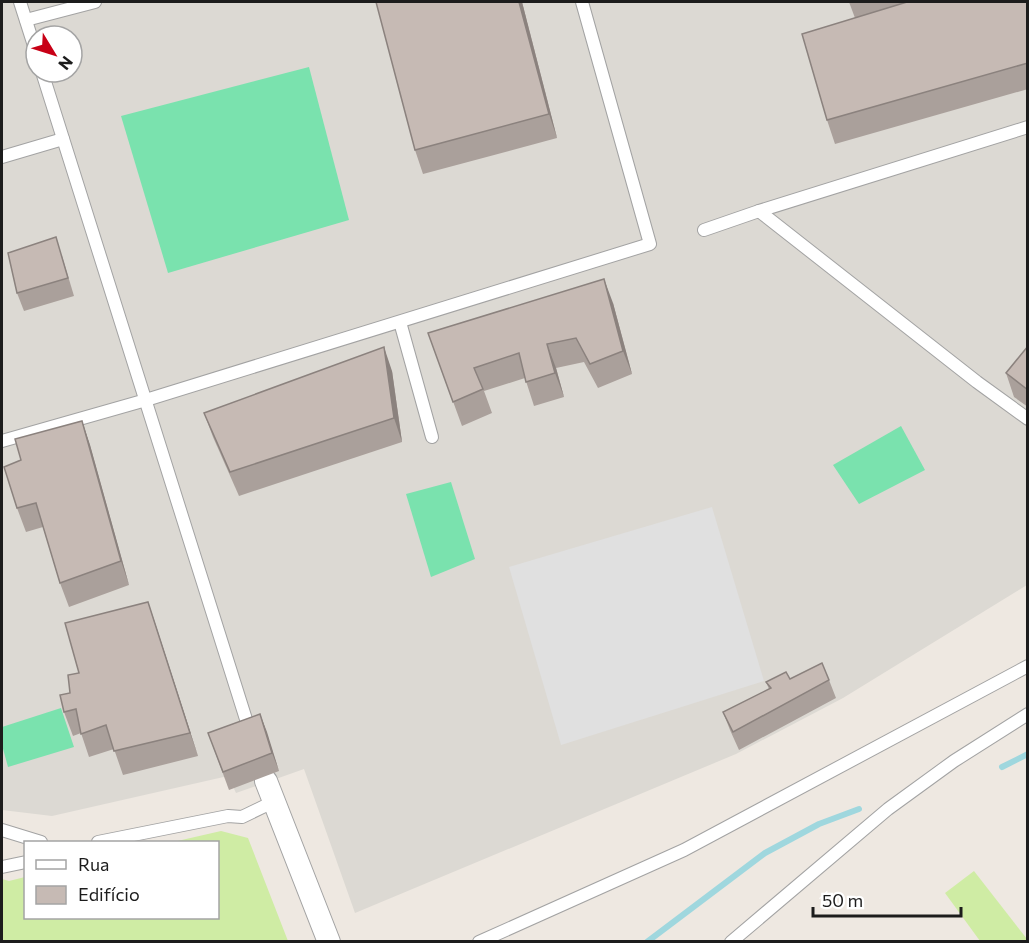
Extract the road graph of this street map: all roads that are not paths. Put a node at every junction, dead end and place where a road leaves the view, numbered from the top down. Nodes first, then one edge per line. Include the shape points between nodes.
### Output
1 (20, 2) edge
2 (95, 2) edge
3 (582, 2) edge
4 (26, 20) junction
5 (27, 24) edge
6 (46, 84) edge
7 (1028, 127) edge
8 (63, 139) junction
9 (2, 157) edge
10 (759, 211) junction
11 (705, 230) dead end
12 (400, 322) junction
13 (146, 400) junction
14 (1028, 419) edge
15 (432, 437) dead end
16 (2, 441) edge
17 (1028, 666) edge
18 (1028, 714) edge
19 (250, 732) edge
20 (268, 787) joint
21 (2, 830) edge
22 (35, 841) edge
23 (108, 841) edge
24 (24, 862) edge
25 (2, 867) edge
26 (330, 942) edge
27 (479, 942) edge
28 (731, 942) edge

1 - 4 lane
2 - 4 lane
3 - 12 lane via 650,244
4 - 5 lane
6 - 8 lane
7 - 10 lane
8 - 9 lane
8 - 13 lane
10 - 11 lane
10 - 14 lane
12 - 13 lane
12 - 15 lane
13 - 16 lane
13 - 19 lane
17 - 27 lane via 684,850
18 - 28 lane via 888,809
20 - 23 lane via 242,817 228,816
20 - 26 street
21 - 22 lane
24 - 25 lane

